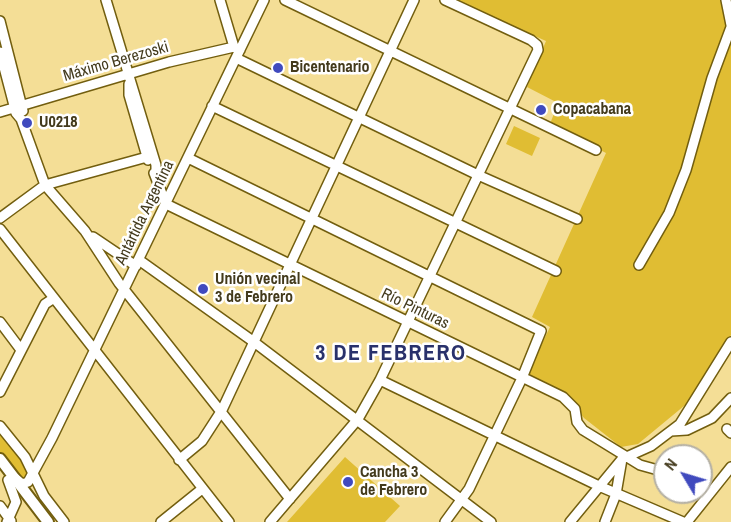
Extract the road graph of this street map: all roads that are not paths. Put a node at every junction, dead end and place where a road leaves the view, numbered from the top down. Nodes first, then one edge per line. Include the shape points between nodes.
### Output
1 (106, 0) edge
2 (220, 0) edge
3 (264, 0) edge
4 (285, 0) edge
5 (414, 0) edge
6 (445, 0) edge
7 (726, 0) edge
8 (0, 21) edge
9 (731, 26) edge
10 (0, 52) edge
11 (237, 52) junction
12 (390, 52) junction
13 (128, 77) junction
14 (212, 106) junction
15 (18, 107) junction
16 (510, 110) junction
17 (0, 112) edge
18 (359, 118) junction
19 (596, 150) dead end
20 (147, 157) junction
21 (188, 158) junction
22 (336, 165) junction
23 (478, 175) junction
24 (156, 177) junction
25 (45, 185) junction
26 (166, 204) junction
27 (0, 218) edge
28 (311, 218) junction
29 (577, 219) dead end
30 (455, 224) junction
31 (0, 229) edge
32 (86, 231) junction
33 (137, 263) junction
34 (290, 265) junction
35 (639, 266) dead end
36 (556, 271) dead end
37 (430, 276) junction
38 (125, 290) junction
39 (54, 298) junction
40 (0, 322) edge
41 (408, 322) junction
42 (254, 342) junction
43 (731, 342) edge
44 (21, 350) junction
45 (94, 350) junction
46 (522, 378) junction
47 (380, 380) junction
48 (0, 392) edge
49 (731, 398) edge
50 (222, 410) junction
51 (358, 419) junction
52 (0, 426) edge
53 (671, 431) junction
54 (495, 436) junction
55 (624, 458) junction
56 (0, 459) edge
57 (179, 460) junction
58 (731, 467) edge
59 (0, 469) edge
60 (653, 469) edge
61 (34, 475) junction
62 (12, 479) junction
63 (599, 486) junction
64 (202, 489) junction
65 (616, 494) junction
66 (290, 499) junction
67 (462, 499) junction
68 (27, 500) junction
69 (0, 506) edge
70 (10, 521) edge
71 (39, 522) edge
72 (48, 522) edge
73 (64, 522) edge
74 (161, 522) edge
75 (230, 522) edge
76 (270, 522) edge
77 (445, 522) edge
78 (491, 522) edge
79 (570, 522) edge
80 (605, 522) edge
81 (685, 522) edge

1 - 13 street
2 - 11 street
3 - 11 street, Antártida Argentina
4 - 12 street
5 - 12 street
6 - 16 street via 537,45
7 - 9 street
8 - 15 street
9 - 35 street via 686,170 669,213
10 - 15 street
11 - 13 street, Máximo Berezoski
11 - 14 street, Antártida Argentina
11 - 18 street
12 - 16 street
12 - 18 street
13 - 15 street, Máximo Berezoski
13 - 20 street via 129,95
13 - 24 street via 153,155
14 - 21 street, Antártida Argentina
14 - 22 street
15 - 17 street, Máximo Berezoski
15 - 25 street
16 - 19 street
16 - 23 street
18 - 22 street
18 - 23 street
20 - 24 street
20 - 25 street
21 - 26 street, Antártida Argentina
21 - 28 street
22 - 28 street
22 - 30 street
23 - 29 street
23 - 30 street
24 - 26 street
25 - 27 street
25 - 32 street
26 - 33 street, Antártida Argentina
26 - 34 street, Río Pinturas
28 - 34 street
28 - 37 street
30 - 36 street
30 - 37 street
31 - 39 street
32 - 33 street
32 - 38 street
33 - 38 street, Antártida Argentina
33 - 42 street
34 - 41 street, Río Pinturas
34 - 42 street
37 - 41 street
37 - 46 street via 541,331
38 - 45 street, Antártida Argentina
38 - 50 street
39 - 44 street via 45,304
39 - 45 street
40 - 44 street
41 - 46 street, Río Pinturas
41 - 47 street
42 - 50 street
42 - 51 street
43 - 53 street via 688,414
44 - 48 street
45 - 57 street
45 - 61 street, Antártida Argentina
46 - 54 street
46 - 55 street, Río Pinturas via 571,403 583,430
47 - 51 street
47 - 54 street
49 - 53 street via 712,418 687,430
50 - 57 street via 202,441
50 - 66 street
51 - 66 street
51 - 67 street
52 - 61 street
53 - 55 street via 651,446
54 - 63 street
54 - 67 street
55 - 60 street, Río Pinturas
55 - 63 street
55 - 65 street
56 - 62 main road
57 - 64 street
58 - 81 street
59 - 62 main road
61 - 62 street via 25,484
61 - 68 street, Antártida Argentina
61 - 73 street
62 - 68 main road
62 - 70 street via 16,500
63 - 65 street
63 - 79 street
64 - 74 street
64 - 75 street
65 - 80 street
65 - 81 street
66 - 76 street
67 - 77 street
67 - 78 street
68 - 70 street, Antártida Argentina
68 - 71 main road
68 - 72 main road
69 - 70 street

